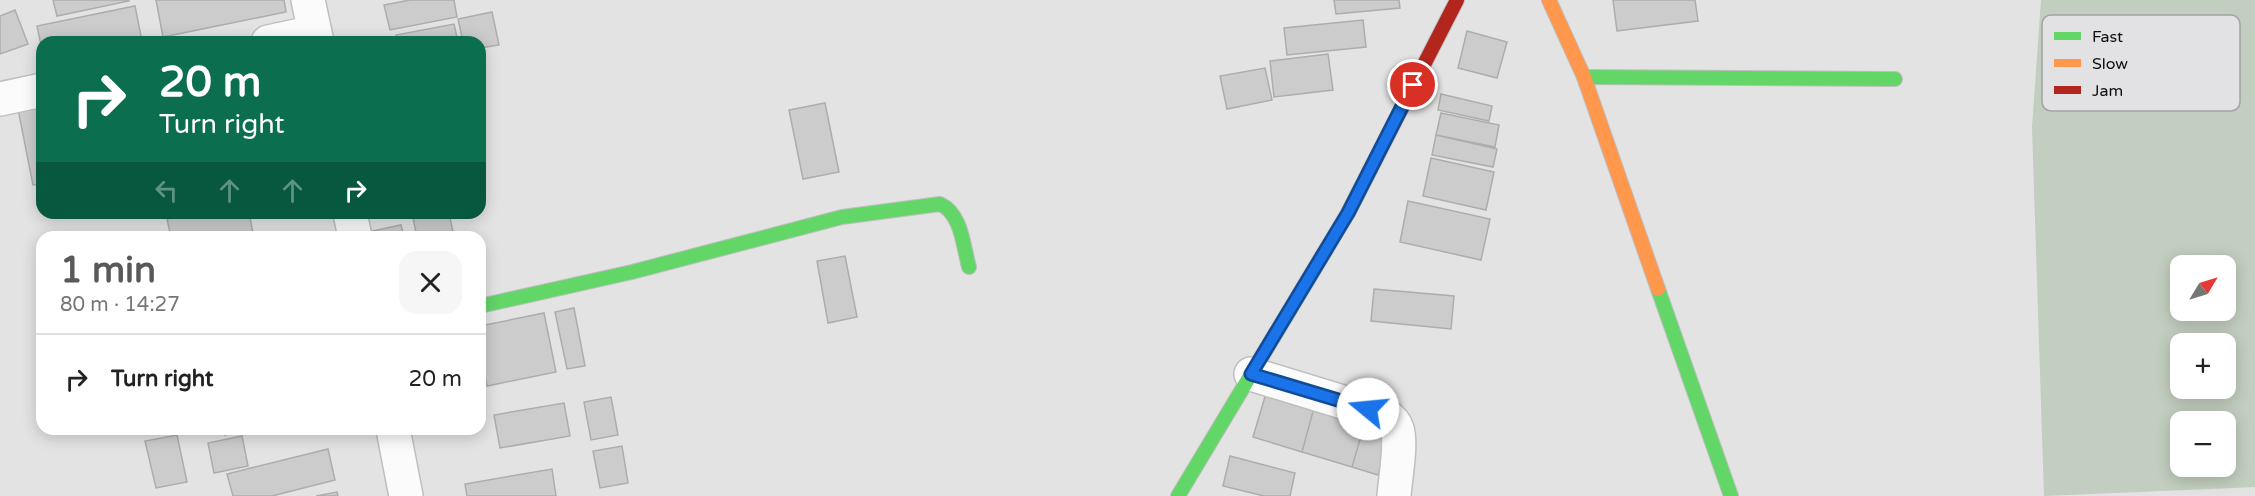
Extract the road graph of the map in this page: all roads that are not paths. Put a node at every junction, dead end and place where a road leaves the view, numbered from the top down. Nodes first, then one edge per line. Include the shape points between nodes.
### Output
1 (309, 0) edge
2 (1457, 0) edge
3 (1549, 0) edge
4 (316, 36) edge
5 (1584, 77) junction
6 (1895, 79) dead end
7 (36, 91) edge
8 (0, 99) edge
9 (969, 267) dead end
10 (486, 305) edge
11 (1251, 374) junction
12 (394, 435) edge
13 (406, 496) edge
14 (1178, 496) edge
15 (1394, 496) edge
16 (1731, 496) edge

1 - 4 street
2 - 11 street via 1348,213
3 - 5 street
5 - 6 street
5 - 16 street
7 - 8 street
9 - 10 street via 955,215 940,204 842,217 632,272
11 - 14 street
11 - 15 street via 1390,418 1398,436
12 - 13 street

